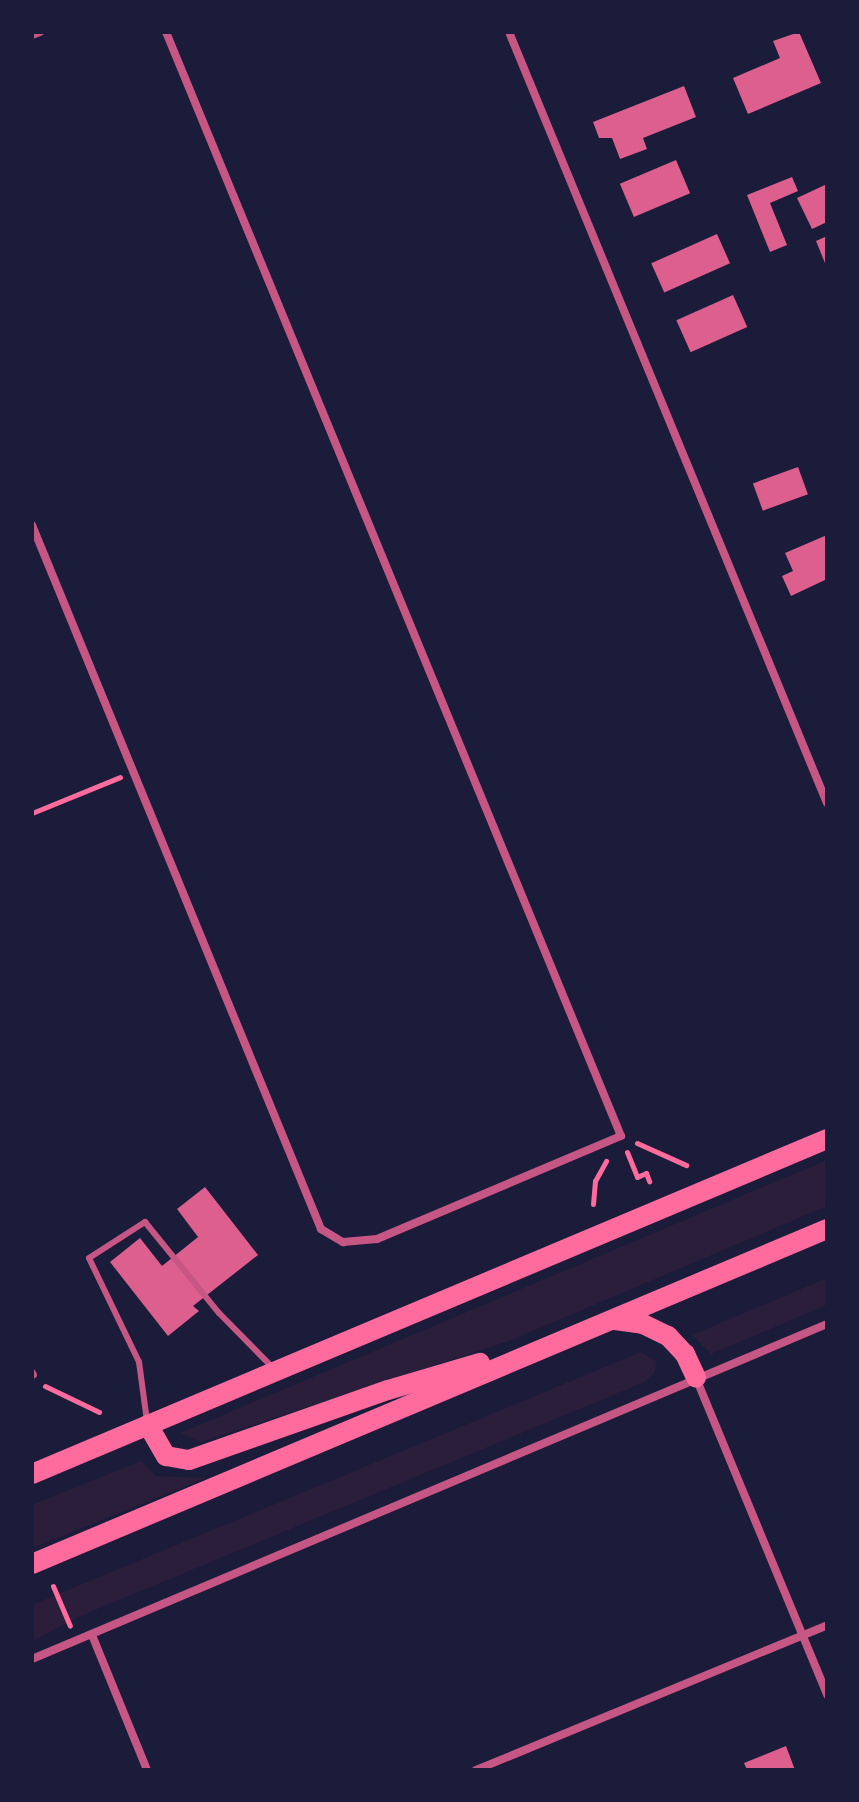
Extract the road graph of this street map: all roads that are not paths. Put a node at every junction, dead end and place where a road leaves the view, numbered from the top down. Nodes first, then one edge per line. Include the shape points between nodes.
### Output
1 (40, 32) edge
2 (166, 32) edge
3 (509, 32) edge
4 (32, 35) edge
5 (32, 525) edge
6 (827, 803) edge
7 (827, 1139) edge
8 (827, 1229) edge
9 (612, 1320) junction
10 (827, 1324) edge
11 (565, 1339) junction
12 (276, 1371) junction
13 (696, 1378) junction
14 (148, 1425) junction
15 (32, 1474) edge
16 (32, 1564) edge
17 (827, 1625) edge
18 (92, 1635) junction
19 (801, 1636) junction
20 (32, 1659) edge
21 (827, 1695) edge
22 (147, 1770) edge
23 (476, 1770) edge

1 - 4 street
2 - 5 street via 621,1136 377,1239 343,1242 321,1229
3 - 6 street
7 - 12 main road
8 - 9 main road
9 - 11 main road
9 - 13 main road via 643,1324 668,1336 685,1354
10 - 13 street
11 - 14 main road via 388,1390 189,1460 166,1456
11 - 16 main road
12 - 14 main road
12 - 14 lane via 219,1313 145,1222 89,1258 139,1362
13 - 18 street
13 - 19 street
14 - 15 main road
17 - 19 street
18 - 20 street
18 - 22 street
19 - 21 street
19 - 23 street

